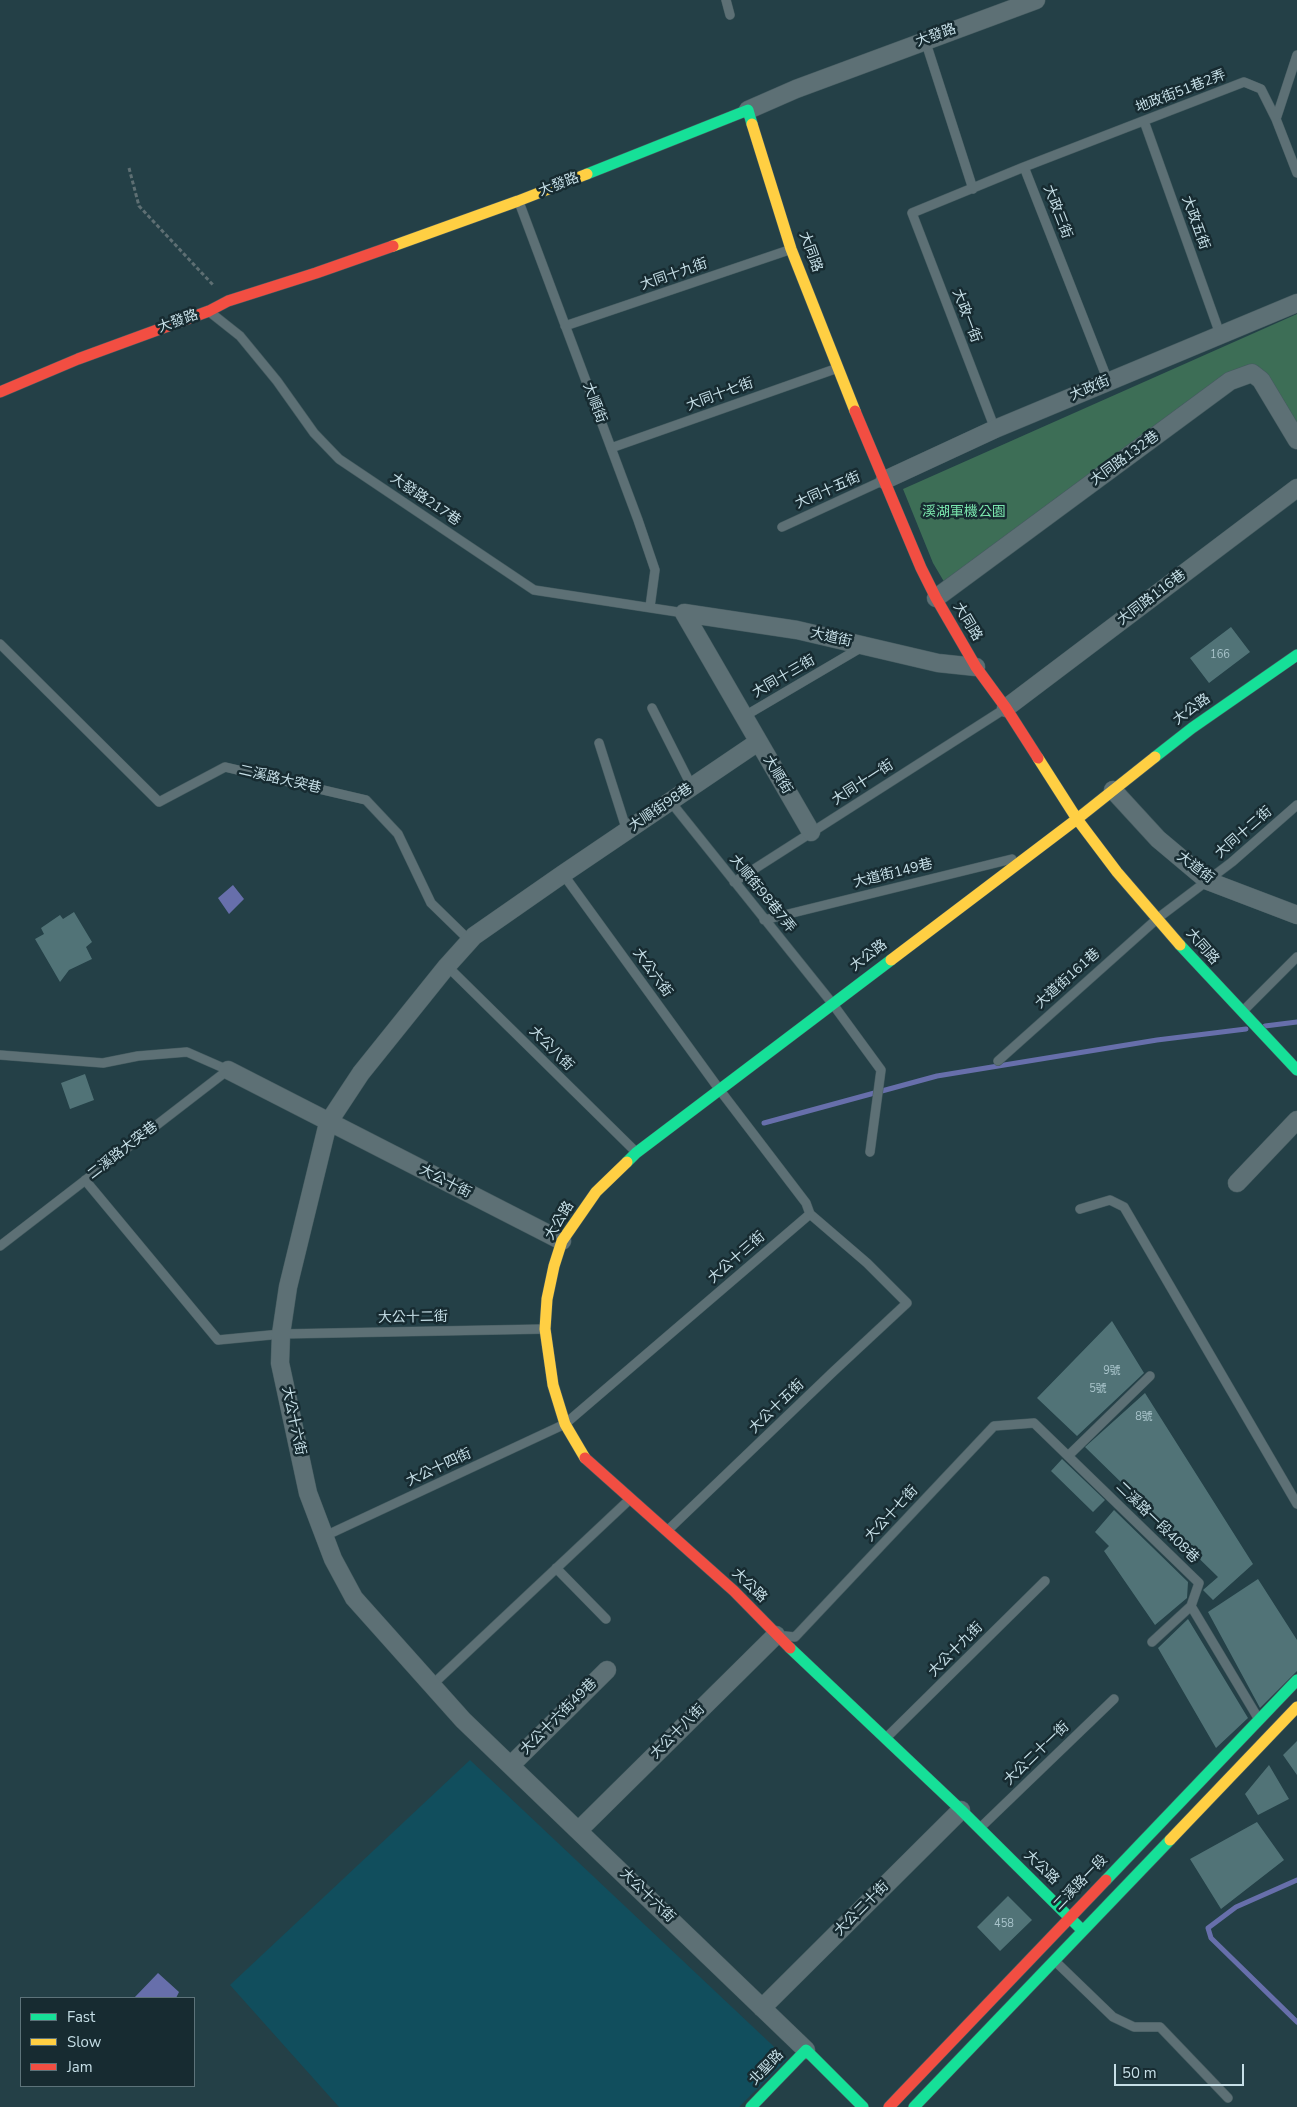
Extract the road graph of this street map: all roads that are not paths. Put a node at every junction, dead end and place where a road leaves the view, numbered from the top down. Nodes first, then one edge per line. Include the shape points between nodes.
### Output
1 (726, 0) edge
2 (1036, 0) edge
3 (730, 15) dead end
4 (925, 40) junction
5 (1297, 55) edge
6 (748, 110) junction
7 (1276, 119) junction
8 (1144, 121) junction
9 (1024, 167) junction
10 (1297, 173) edge
11 (973, 189) junction
12 (518, 200) junction
13 (792, 249) junction
14 (1297, 303) edge
15 (209, 311) junction
16 (565, 326) junction
17 (1220, 334) junction
18 (837, 368) junction
19 (1108, 381) junction
20 (0, 392) edge
21 (995, 429) junction
22 (1297, 440) edge
23 (611, 448) junction
24 (885, 480) junction
25 (1297, 488) edge
26 (782, 527) dead end
27 (936, 598) junction
28 (650, 607) junction
29 (684, 613) junction
30 (0, 644) edge
31 (865, 645) junction
32 (1297, 655) edge
33 (976, 667) junction
34 (652, 708) dead end
35 (1006, 708) junction
36 (743, 716) junction
37 (758, 742) junction
38 (599, 743) dead end
39 (692, 787) junction
40 (1113, 790) junction
41 (670, 802) junction
42 (1297, 805) edge
43 (1077, 820) junction
44 (627, 831) junction
45 (812, 832) junction
46 (1029, 854) junction
47 (563, 874) junction
48 (1208, 881) junction
49 (734, 882) junction
50 (1297, 915) edge
51 (1158, 918) junction
52 (764, 920) junction
53 (470, 941) junction
54 (1297, 957) edge
55 (447, 966) junction
56 (832, 1004) junction
57 (1246, 1016) junction
58 (0, 1055) edge
59 (998, 1061) dead end
60 (228, 1070) junction
61 (1297, 1070) edge
62 (719, 1089) junction
63 (1297, 1120) edge
64 (328, 1123) junction
65 (636, 1152) junction
66 (870, 1152) dead end
67 (85, 1180) junction
68 (1237, 1183) dead end
69 (1080, 1210) dead end
70 (810, 1214) junction
71 (562, 1241) junction
72 (0, 1246) edge
73 (545, 1329) junction
74 (281, 1334) junction
75 (1150, 1376) dead end
76 (1034, 1423) joint
77 (565, 1424) junction
78 (1068, 1456) junction
79 (630, 1500) junction
80 (1297, 1504) edge
81 (667, 1532) junction
82 (325, 1536) junction
83 (556, 1568) junction
84 (1045, 1581) dead end
85 (1191, 1606) junction
86 (606, 1619) dead end
87 (776, 1635) junction
88 (1152, 1642) dead end
89 (608, 1670) dead end
90 (1297, 1680) edge
91 (431, 1686) junction
92 (1114, 1699) dead end
93 (1297, 1707) edge
94 (1260, 1720) junction
95 (1272, 1734) junction
96 (886, 1739) junction
97 (511, 1765) junction
98 (962, 1810) junction
99 (979, 1828) junction
100 (579, 1830) junction
101 (1070, 1916) junction
102 (1082, 1930) junction
103 (1054, 1960) junction
104 (762, 2008) junction
105 (806, 2050) junction
106 (1228, 2098) dead end
107 (750, 2107) edge
108 (863, 2107) edge
109 (889, 2107) edge
110 (914, 2107) edge

1 - 3 lane
2 - 4 street, 大發路
4 - 6 street, 大發路
4 - 11 lane
5 - 7 lane
6 - 12 street, 大發路
6 - 13 street, 大同路
7 - 8 lane, 地政街51巷2弄 via 1261,89 1244,82
7 - 10 lane, 地政街51巷2弄
8 - 9 lane, 地政街51巷2弄
8 - 17 lane, 大政五街
9 - 11 lane
9 - 19 lane, 大政三街
11 - 21 lane, 大政一街 via 912,213
12 - 15 street, 大發路 via 316,273 228,301
12 - 16 lane, 大順街
13 - 16 lane, 大同十九街
13 - 18 street, 大同路
14 - 17 street, 大政街
15 - 20 street, 大發路 via 78,359
15 - 28 lane, 大發路217巷 via 240,336 314,433 339,459 534,590
16 - 23 lane, 大順街
17 - 19 street, 大政街
18 - 23 lane, 大同十七街
18 - 24 street, 大同路
19 - 21 street, 大政街
21 - 24 street, 大政街
22 - 27 street, 大同路132巷 via 1261,380 1252,373 1230,381
23 - 28 lane, 大順街 via 655,570
24 - 26 lane, 大同十五街
24 - 27 street, 大同路
25 - 35 street, 大同路116巷
27 - 33 street, 大同路
28 - 29 lane, 大發路217巷
29 - 31 street, 大道街 via 798,630
29 - 36 street, 大順街
30 - 53 lane, 二溪路大突巷 via 159,802 225,767 366,800 398,834 431,903
31 - 33 street, 大道街 via 938,663
31 - 36 lane, 大同十三街
32 - 40 street, 大公路 via 1192,728
33 - 35 street, 大同路
34 - 39 lane
35 - 43 street, 大同路
35 - 45 lane, 大同十一街
36 - 37 street, 大順街
37 - 39 street, 大順街98巷
37 - 45 street, 大順街
38 - 44 lane
39 - 41 street, 大順街98巷
40 - 43 street, 大公路
40 - 48 street, 大道街 via 1158,839
41 - 44 street, 大順街98巷
41 - 49 lane, 大順街98巷7弄
42 - 48 lane, 大同十二街
43 - 46 street, 大公路
43 - 51 street, 大同路
44 - 47 street, 大順街98巷
45 - 49 lane, 大同十一街
46 - 52 lane, 大道街149巷
46 - 56 street, 大公路
47 - 53 street
47 - 62 lane, 大公六街
48 - 50 street, 大道街
48 - 51 lane, 大同十二街
49 - 52 lane, 大順街98巷7弄
51 - 57 street, 大同路 via 1194,962
51 - 59 lane, 大道街161巷
52 - 56 lane, 大順街98巷7弄
53 - 55 street
54 - 57 lane
55 - 64 street via 362,1073
55 - 65 lane, 大公八街
56 - 62 street, 大公路
56 - 66 lane, 大順街98巷7弄 via 882,1070
57 - 61 street, 大同路
58 - 60 lane via 103,1063 187,1052
60 - 64 street, 大公十街
60 - 67 lane, 二溪路大突巷
62 - 65 street, 大公路
62 - 70 lane via 806,1203
63 - 68 street
64 - 71 street, 大公十街
64 - 74 street, 大公十六街 via 288,1287
65 - 71 street, 大公路 via 596,1192
67 - 72 lane, 二溪路大突巷
67 - 74 lane, 大公十二街 via 218,1340
69 - 80 lane via 1110,1200 1124,1207
70 - 77 lane, 大公十三街
70 - 81 lane, 大公十五街 via 907,1303
71 - 73 street, 大公路 via 547,1299
73 - 74 lane, 大公十二街
73 - 77 street, 大公路 via 553,1386
74 - 82 street, 大公十六街 via 280,1363 306,1484
75 - 78 lane
76 - 78 lane, 二溪路一段408巷
76 - 87 lane, 大公十七街 via 994,1426 795,1637
77 - 79 street, 大公路 via 582,1455
77 - 82 lane, 大公十四街
78 - 85 lane, 二溪路一段408巷 via 1199,1583
79 - 81 street, 大公路
79 - 83 lane
81 - 87 street, 大公路 via 734,1591
82 - 91 street, 大公十六街 via 354,1598
83 - 86 lane
83 - 91 lane
84 - 96 lane, 大公十九街
85 - 88 lane
85 - 94 lane
87 - 96 street, 大公路
87 - 100 street, 大公十八街
89 - 97 street, 大公十六街49巷
90 - 94 street, 二溪路一段
91 - 97 street, 大公十六街
92 - 99 lane, 大公二十一街
93 - 95 street
94 - 95 lane
94 - 101 street, 二溪路一段
95 - 102 street
96 - 98 street, 大公路
97 - 100 street, 大公十六街
98 - 99 street, 大公路
98 - 104 street, 大公二十街
99 - 101 street, 大公路
100 - 104 street, 大公十六街
101 - 102 street, 大公路
101 - 109 street, 二溪路一段
102 - 103 street
103 - 106 lane via 1112,2018 1134,2026 1160,2027
103 - 110 street
104 - 105 street, 大公十六街
105 - 107 street, 北聖路
105 - 108 street, 大公十六街

